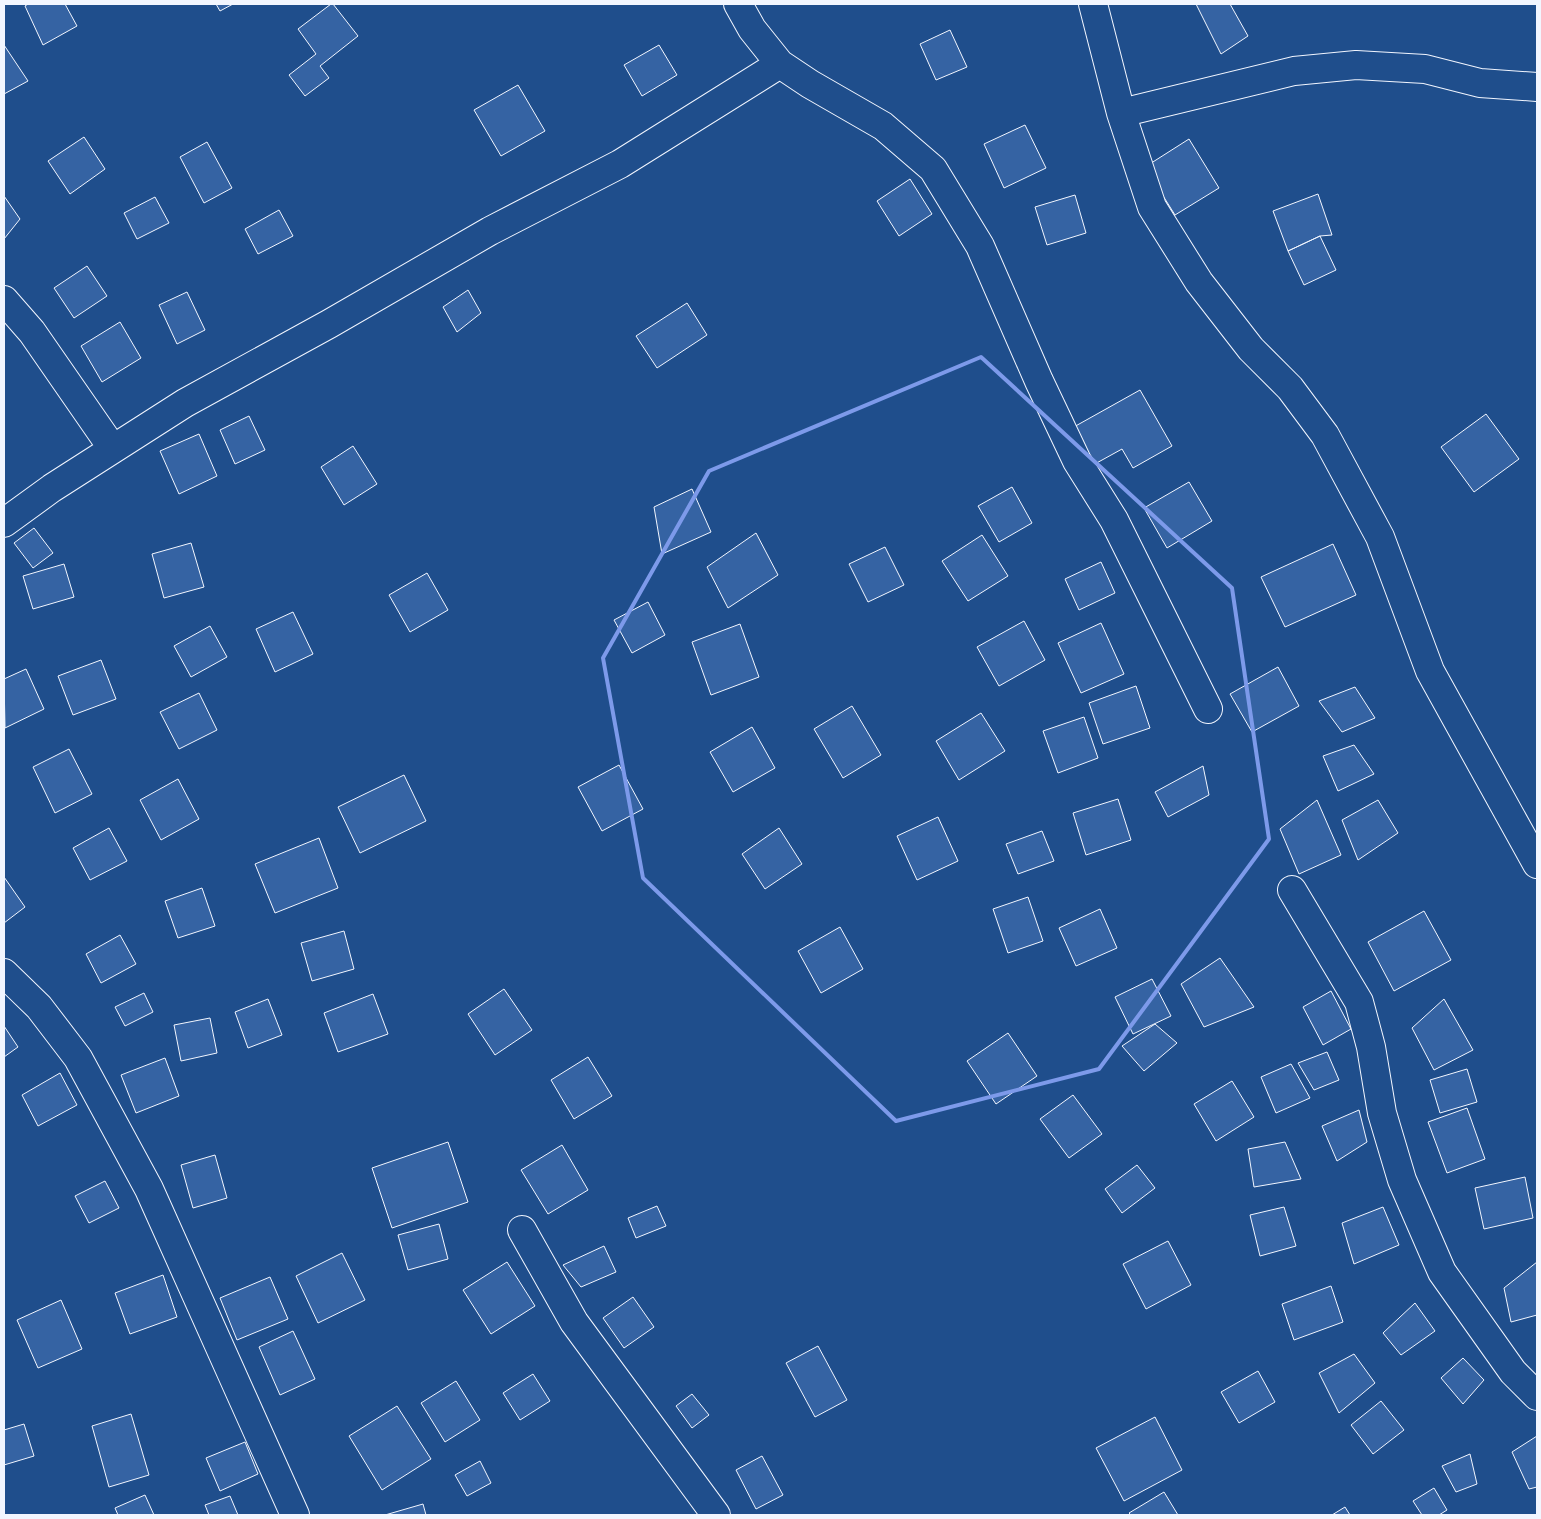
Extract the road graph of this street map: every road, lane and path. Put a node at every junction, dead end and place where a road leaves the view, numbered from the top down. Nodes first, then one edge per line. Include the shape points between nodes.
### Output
1 (738, 4) edge
2 (1093, 4) edge
3 (780, 64) junction
4 (1537, 87) edge
5 (1121, 113) junction
6 (4, 300) edge
7 (113, 449) junction
8 (4, 523) edge
9 (1208, 709) dead end
10 (1537, 864) edge
11 (1292, 890) dead end
12 (4, 973) edge
13 (522, 1230) dead end
14 (1537, 1396) edge
15 (295, 1515) edge
16 (716, 1515) edge

1 - 3 street via 752,29
2 - 5 street
3 - 7 street via 620,164 490,231 185,402
3 - 9 street via 883,126 933,169 980,246 1077,461 1114,520
4 - 5 street via 1480,83 1425,68 1356,65 1294,71
5 - 10 street via 1152,207 1188,265 1252,349 1290,388 1325,434 1380,537 1430,671
6 - 7 street via 32,332
7 - 8 street
11 - 14 street via 1359,1002 1371,1047 1382,1113 1402,1180 1442,1272 1513,1372
12 - 15 street via 39,1007 78,1058 149,1189
13 - 16 street via 574,1322

